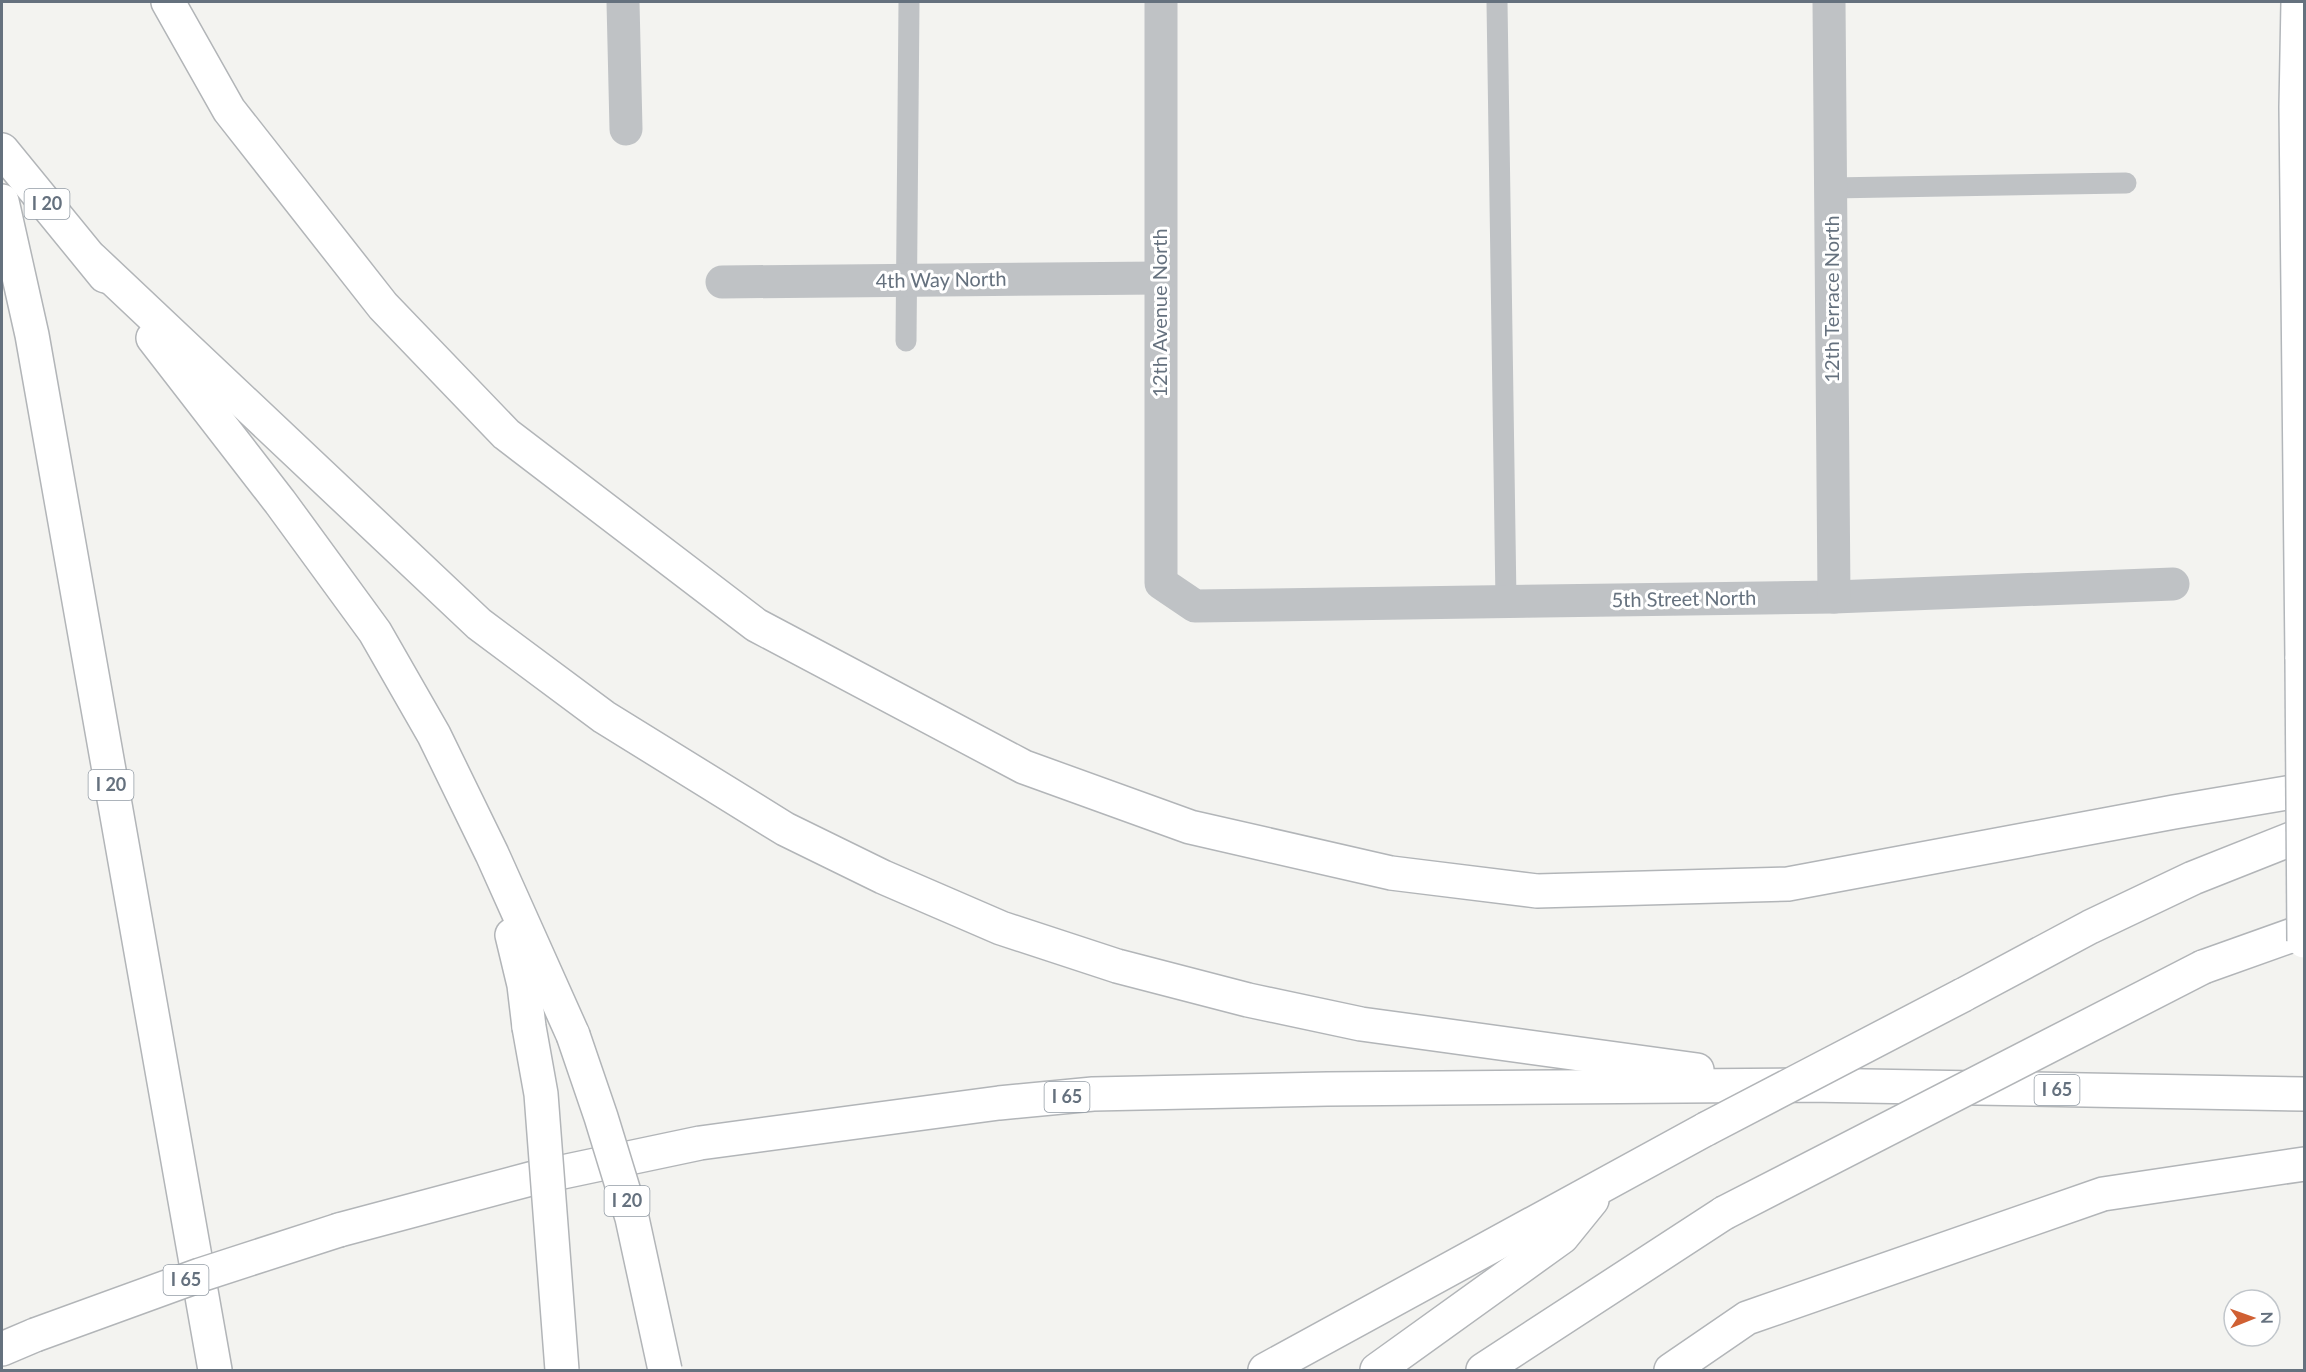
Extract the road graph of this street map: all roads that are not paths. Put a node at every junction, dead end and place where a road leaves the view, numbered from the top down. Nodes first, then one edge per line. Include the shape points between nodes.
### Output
1 (168, 2) edge
2 (623, 2) edge
3 (909, 2) edge
4 (1161, 2) edge
5 (1497, 2) edge
6 (1829, 2) edge
7 (2298, 2) edge
8 (2300, 107) edge
9 (626, 129) dead end
10 (2, 150) edge
11 (2126, 183) dead end
12 (1831, 188) junction
13 (2, 201) edge
14 (92, 259) junction
15 (1160, 278) junction
16 (907, 280) junction
17 (722, 282) dead end
18 (906, 340) dead end
19 (2173, 584) dead end
20 (1834, 597) junction
21 (1506, 601) junction
22 (1195, 606) joint
23 (2304, 790) edge
24 (2304, 834) edge
25 (492, 854) junction
26 (2304, 931) edge
27 (2304, 940) edge
28 (1809, 1085) junction
29 (2304, 1094) edge
30 (2304, 1164) edge
31 (1601, 1189) junction
32 (2, 1348) edge
33 (215, 1371) edge
34 (562, 1371) edge
35 (665, 1371) edge
36 (1266, 1371) edge
37 (1377, 1371) edge
38 (1483, 1371) edge
39 (1671, 1371) edge

1 - 23 main road via 229,110 383,306 506,434 756,625 1024,767 1190,827 1391,873 1537,891 1788,884
2 - 9 street
3 - 16 lane
4 - 15 street, 12th Avenue North
5 - 21 lane
6 - 12 street, 12th Terrace North
7 - 8 main road
8 - 27 main road, bridge
10 - 14 main road, I 20
11 - 12 lane
12 - 20 street, 12th Terrace North
13 - 33 main road, I 20 via 32,336
14 - 25 main road, I 20 via 375,632 434,735
14 - 28 main road via 479,624 604,717 785,829 883,877 990,924 1117,966 1248,1000 1361,1024
15 - 16 street, 4th Way North
15 - 22 street, 12th Avenue North via 1161,583
16 - 17 street, 4th Way North
16 - 18 lane
19 - 20 street, 5th Street North
20 - 21 street, 5th Street North
21 - 22 street, 5th Street North
24 - 31 main road, bridge via 2193,878 2090,927
25 - 34 main road, bridge via 524,985 541,1094
25 - 35 main road, I 20, bridge via 573,1035 602,1117 632,1218
26 - 38 main road, bridge via 2203,967 1724,1213
28 - 29 main road, I 65
28 - 32 main road, I 65, bridge via 1093,1094 700,1143 534,1178 339,1230 200,1275
30 - 39 main road via 2103,1194 1747,1318
31 - 36 main road
31 - 37 main road via 1562,1237

